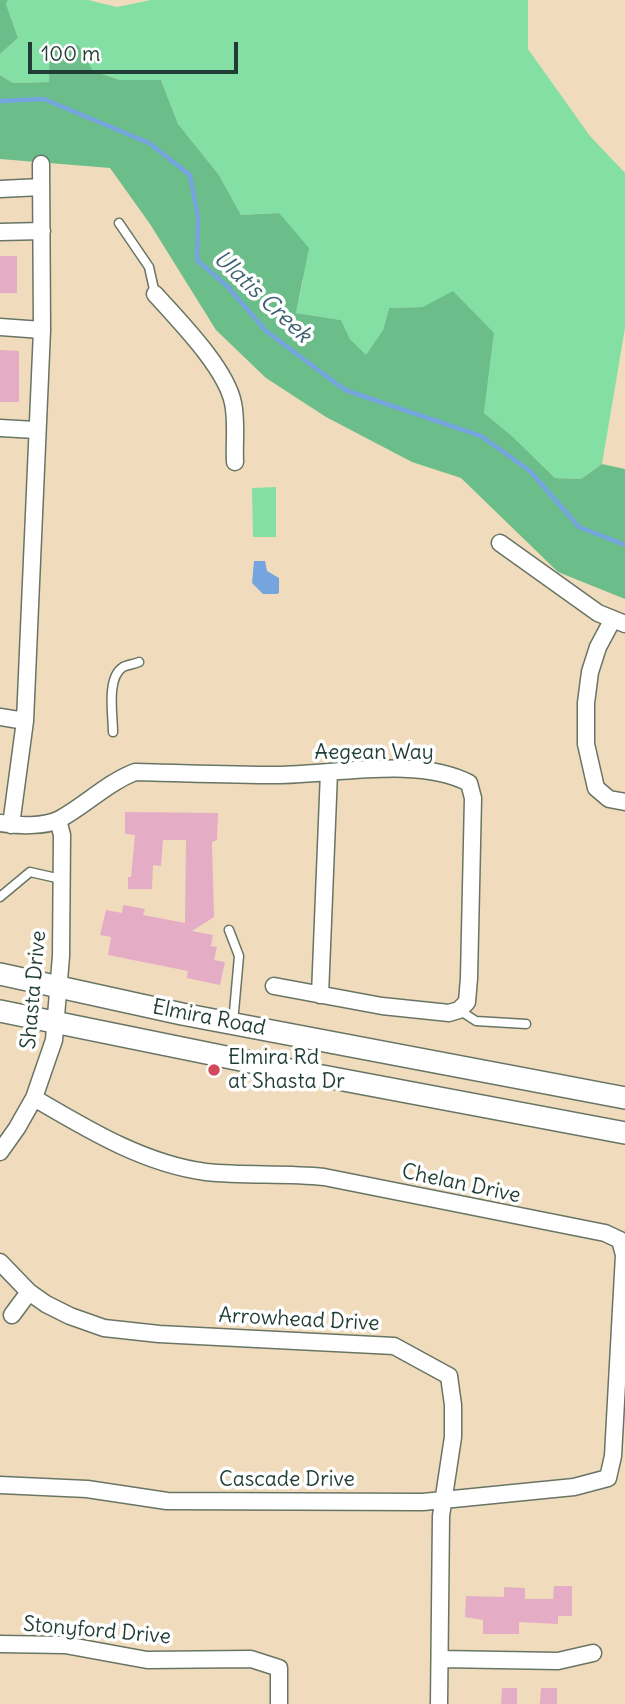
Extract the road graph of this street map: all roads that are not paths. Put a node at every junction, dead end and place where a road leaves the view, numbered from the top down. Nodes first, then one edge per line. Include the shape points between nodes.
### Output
1 (41, 164) dead end
2 (41, 187) junction
3 (0, 189) edge
4 (119, 223) dead end
5 (42, 231) junction
6 (0, 232) edge
7 (155, 294) joint
8 (0, 327) edge
9 (42, 330) junction
10 (0, 428) edge
11 (36, 430) junction
12 (235, 462) dead end
13 (500, 543) dead end
14 (619, 621) edge
15 (139, 662) dead end
16 (0, 716) edge
17 (24, 721) junction
18 (113, 732) dead end
19 (328, 772) junction
20 (625, 802) edge
21 (58, 820) junction
22 (5, 824) edge
23 (62, 879) junction
24 (0, 897) edge
25 (229, 930) dead end
26 (0, 974) edge
27 (58, 986) junction
28 (274, 986) dead end
29 (320, 995) junction
30 (459, 1010) junction
31 (0, 1011) edge
32 (55, 1023) junction
33 (233, 1023) junction
34 (526, 1024) dead end
35 (34, 1098) junction
36 (625, 1098) edge
37 (625, 1133) edge
38 (0, 1152) edge
39 (0, 1262) edge
40 (29, 1292) junction
41 (12, 1315) dead end
42 (0, 1485) edge
43 (574, 1488) joint
44 (442, 1499) junction
45 (0, 1644) edge
46 (593, 1653) dead end
47 (440, 1659) junction
48 (279, 1704) edge
49 (439, 1704) edge

1 - 2 street
2 - 3 street
2 - 5 street
4 - 7 lane via 149,267
5 - 6 street
5 - 9 street
7 - 12 street via 227,385 233,403
8 - 9 street
9 - 11 street
10 - 11 street
11 - 17 street
13 - 14 street via 598,613
14 - 20 street via 598,647 590,672 586,744 596,789 609,799
15 - 18 lane via 117,673
16 - 17 street
17 - 22 street
19 - 21 street, Aegean Way via 135,772 116,779
19 - 29 street
19 - 30 street, Aegean Way via 416,770 454,775 469,783 473,798 469,978 467,1002
21 - 22 street, Aegean Way
21 - 23 street, Shasta Drive
23 - 24 lane via 30,873
23 - 27 street, Shasta Drive
25 - 33 lane via 239,956
26 - 27 main road, Elmira Road
27 - 32 street, Shasta Drive
27 - 33 main road, Elmira Road
28 - 29 street
29 - 30 street via 409,1009
30 - 34 lane via 476,1021
31 - 32 main road, Elmira Road
32 - 35 street, Shasta Drive via 53,1044
32 - 37 main road, Elmira Road
33 - 36 main road, Elmira Road
35 - 38 street, Shasta Drive
35 - 43 street, Chelan Drive via 126,1148 173,1164 238,1175 324,1177 605,1233 620,1240 624,1255 613,1456 608,1478
39 - 40 street, Arrowhead Drive
40 - 41 street
40 - 44 street, Arrowhead Drive via 70,1316 104,1328 401,1349 449,1376 453,1437
42 - 44 street, Cascade Drive via 63,1486 167,1501
43 - 44 street, Cascade Drive
44 - 47 street, Arrowhead Drive
45 - 48 street, Stonyford Drive via 65,1645 147,1660 251,1659 279,1668
46 - 47 street via 558,1661
47 - 49 street, Arrowhead Drive

